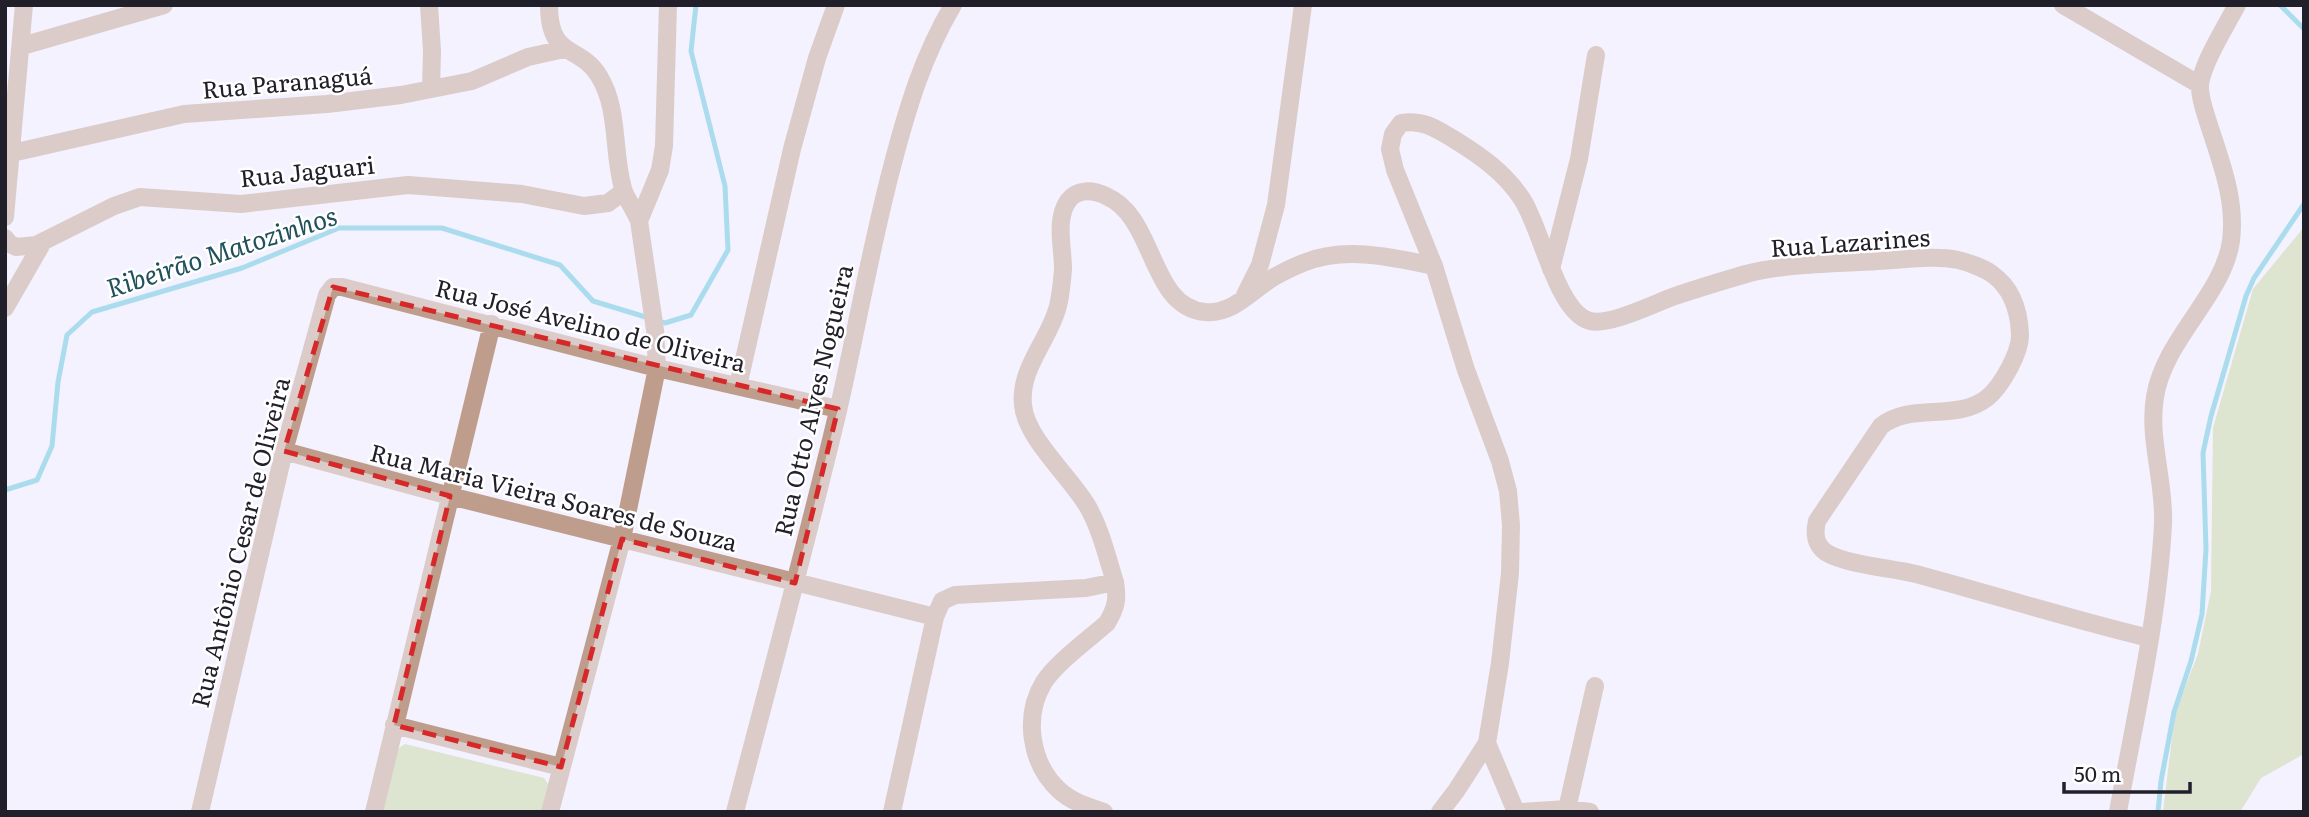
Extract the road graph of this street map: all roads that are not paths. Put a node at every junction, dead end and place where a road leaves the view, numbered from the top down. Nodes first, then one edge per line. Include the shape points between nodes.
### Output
1 (24, 5) edge
2 (429, 5) edge
3 (549, 5) edge
4 (668, 5) edge
5 (836, 5) edge
6 (953, 5) edge
7 (1303, 5) edge
8 (2063, 5) edge
9 (2237, 5) edge
10 (153, 7) edge
11 (22, 46) junction
12 (564, 49) junction
13 (1596, 55) dead end
14 (2200, 85) junction
15 (430, 89) junction
16 (12, 153) junction
17 (624, 191) junction
18 (5, 217) edge
19 (639, 220) junction
20 (5, 237) edge
21 (43, 242) junction
22 (1434, 266) junction
23 (1551, 269) junction
24 (333, 287) joint
25 (1241, 301) junction
26 (5, 308) edge
27 (492, 324) junction
28 (657, 368) junction
29 (738, 386) junction
30 (838, 409) junction
31 (284, 451) junction
32 (450, 496) junction
33 (622, 539) junction
34 (1115, 582) junction
35 (795, 583) junction
36 (935, 617) junction
37 (2148, 638) junction
38 (1595, 686) dead end
39 (394, 725) junction
40 (1487, 743) junction
41 (561, 767) junction
42 (1567, 809) junction
43 (200, 812) edge
44 (373, 812) edge
45 (550, 812) edge
46 (735, 812) edge
47 (892, 812) edge
48 (1104, 812) edge
49 (1440, 812) edge
50 (1516, 812) edge
51 (1522, 812) edge
52 (1590, 812) edge
53 (2118, 812) edge

1 - 11 street
2 - 15 street
3 - 12 street via 552,33
4 - 19 street via 664,146 660,170
5 - 29 street via 792,149
6 - 30 street, Rua Otto Alves Nogueira via 934,37 897,148
7 - 25 street via 1276,205 1260,265
8 - 14 street
9 - 14 street via 2210,55
10 - 11 street
11 - 16 street
12 - 15 street, Rua Paranaguá via 528,57 472,81
12 - 17 street via 598,74 609,98
13 - 23 street via 1579,159
14 - 37 street via 2234,218 2220,273 2174,347 2155,398 2163,520
15 - 16 street, Rua Paranaguá via 327,104 184,114
16 - 18 street
17 - 19 street
17 - 21 street, Rua Jaguari via 608,203 584,206 522,194 408,185 241,204 140,197
19 - 28 street
20 - 21 street, Rua Jaguari via 16,247
21 - 26 street
22 - 23 street, Rua Lazarines via 1392,159 1393,134 1401,123 1427,123 1508,180 1524,201
22 - 25 street via 1332,254 1273,277
22 - 40 street, Rua Lazarines via 1508,491 1510,573
23 - 37 street, Rua Lazarines via 1573,310 1592,322 1750,273 1798,266 1957,260 1992,274 2015,300 2021,337 2007,376 1986,399 1958,410 1903,414 1881,426 1817,521 1817,543 1844,559 1912,573
24 - 27 street, Rua José Avelino de Oliveira
24 - 31 street, Rua Antônio Cesar de Oliveira
25 - 34 street via 1206,313 1191,309 1165,285 1135,220 1121,205 1093,192 1080,192 1066,204 1058,307 1031,363 1023,405 1040,442 1089,509
27 - 28 street, Rua José Avelino de Oliveira
27 - 32 street
28 - 29 street, Rua José Avelino de Oliveira
28 - 33 street
29 - 30 street, Rua José Avelino de Oliveira
30 - 35 street, Rua Otto Alves Nogueira
31 - 32 street, Rua Maria Vieira Soares de Souza
31 - 43 street, Rua Antônio Cesar de Oliveira
32 - 33 street, Rua Maria Vieira Soares de Souza
32 - 39 street
33 - 35 street, Rua Maria Vieira Soares de Souza
33 - 41 street
34 - 36 street via 1086,588 955,595 942,601
34 - 48 street via 1118,598 1114,612 1046,680 1035,699 1031,724 1040,763 1060,792
35 - 36 street, Rua Maria Vieira Soares de Souza
35 - 46 street, Rua Otto Alves Nogueira
36 - 47 street
37 - 53 street
38 - 42 street
39 - 41 street
39 - 44 street
40 - 49 street, Rua Lazarines
40 - 50 street
41 - 45 street
42 - 51 street
42 - 52 street

